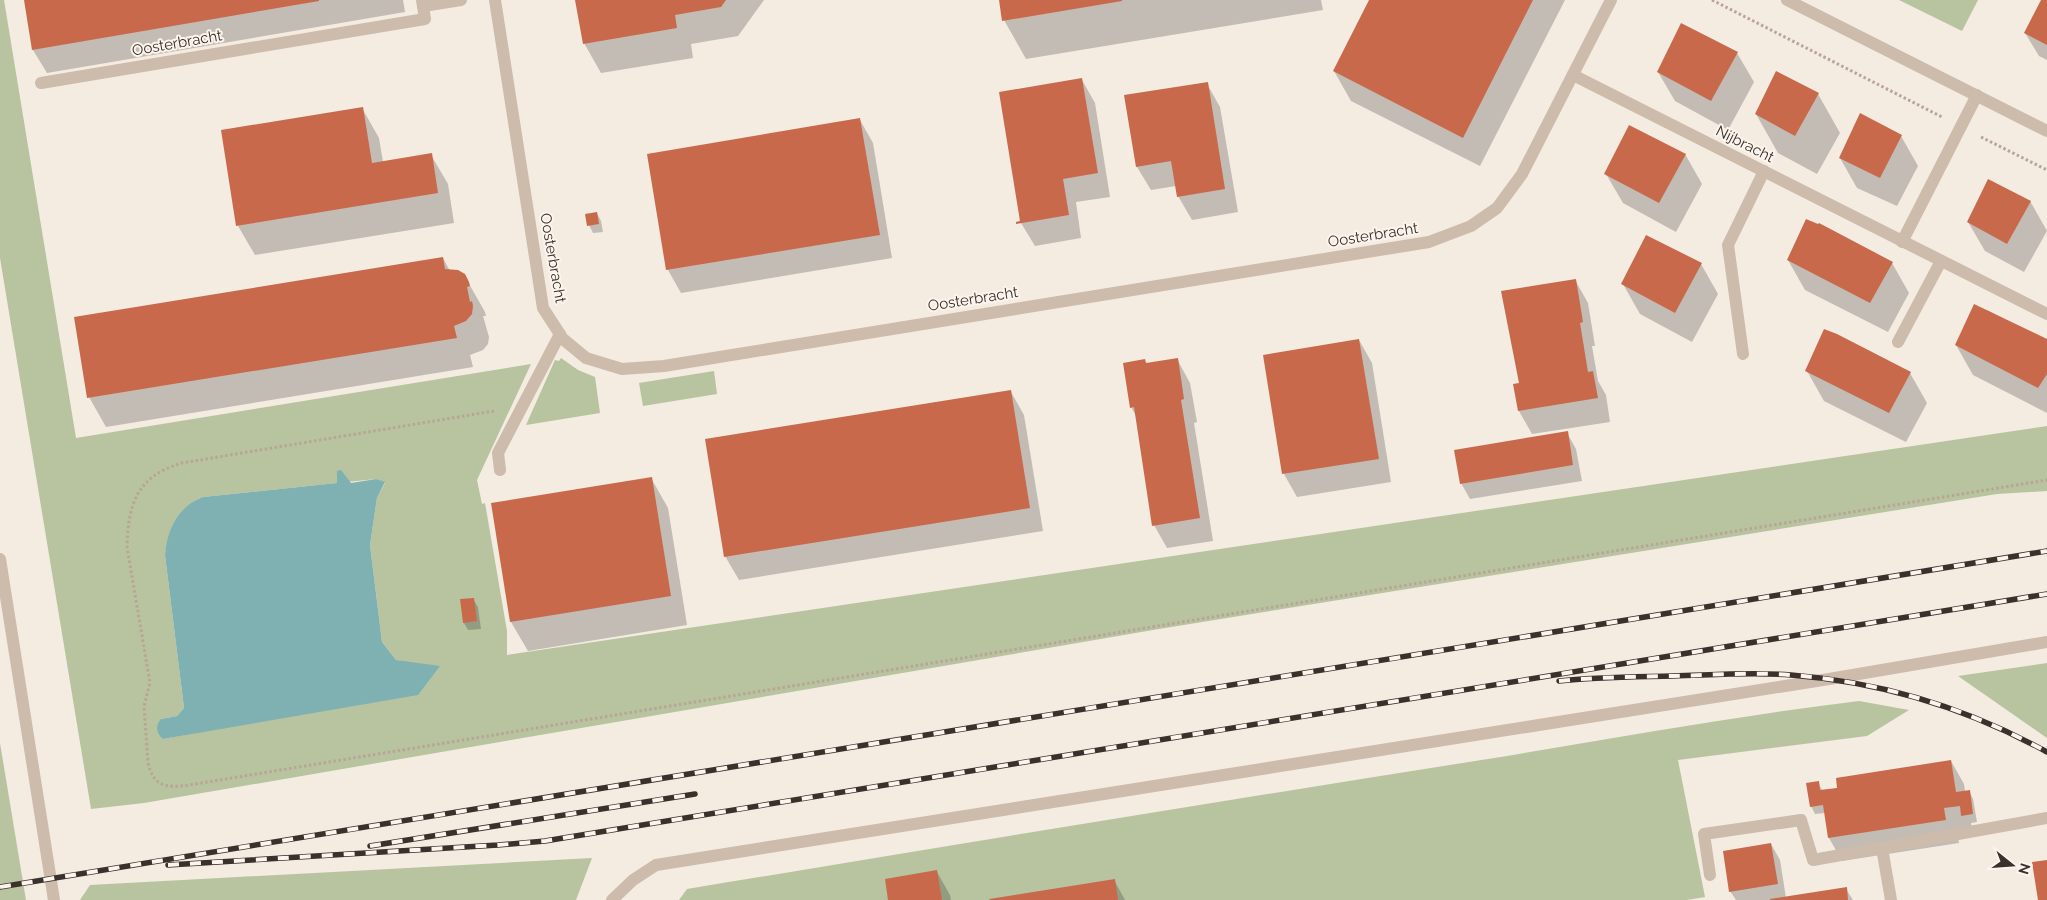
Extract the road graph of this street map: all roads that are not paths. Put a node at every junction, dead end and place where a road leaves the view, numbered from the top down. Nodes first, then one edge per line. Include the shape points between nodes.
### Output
1 (462, 0) edge
2 (495, 0) edge
3 (1611, 0) edge
4 (1787, 0) edge
5 (422, 3) edge
6 (1573, 75) junction
7 (40, 83) dead end
8 (1977, 95) junction
9 (2047, 131) edge
10 (1764, 171) junction
11 (1902, 242) junction
12 (1941, 261) junction
13 (2047, 314) edge
14 (560, 334) junction
15 (1898, 342) dead end
16 (1743, 354) dead end
17 (500, 470) dead end
18 (0, 559) edge
19 (2047, 642) edge
20 (2047, 818) edge
21 (1882, 848) junction
22 (1710, 875) dead end
23 (54, 900) edge
24 (612, 900) edge
25 (1890, 900) edge

1 - 5 street, Oosterbracht
2 - 14 street, Oosterbracht via 543,308
3 - 6 street, Oosterbracht
4 - 8 street
5 - 7 street, Oosterbracht via 425,19
6 - 10 street, Nijbracht
6 - 14 street, Oosterbracht via 1522,174 1497,208 1471,226 1429,242 664,366 622,369 586,358
8 - 9 street
8 - 11 street
10 - 11 street, Nijbracht
10 - 16 street via 1728,245
11 - 12 street, Nijbracht
12 - 13 street, Nijbracht
12 - 15 street
14 - 17 street via 498,453
18 - 23 street
19 - 24 street via 656,865 633,880
20 - 21 street
21 - 22 street via 1813,860 1801,820 1704,834
21 - 25 street

